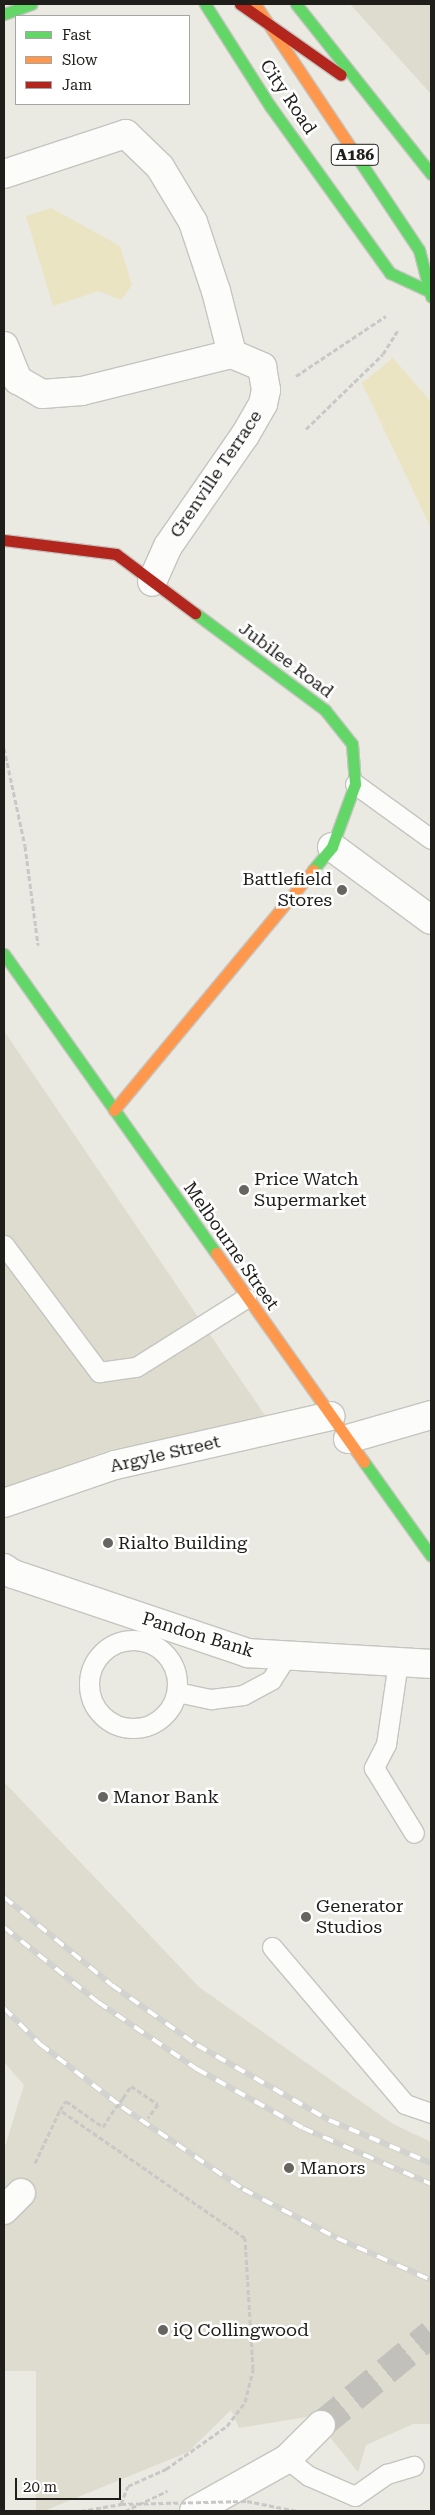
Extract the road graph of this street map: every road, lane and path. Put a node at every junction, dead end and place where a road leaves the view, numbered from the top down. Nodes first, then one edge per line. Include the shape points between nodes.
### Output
1 (205, 4) edge
2 (240, 4) edge
3 (256, 4) edge
4 (296, 4) edge
5 (269, 25) junction
6 (363, 91) junction
7 (4, 174) edge
8 (431, 174) edge
9 (429, 293) edge
10 (386, 316) dead end
11 (398, 330) dead end
12 (4, 346) edge
13 (232, 354) junction
14 (303, 374) dead end
15 (306, 429) dead end
16 (4, 540) edge
17 (152, 582) junction
18 (4, 748) edge
19 (355, 784) junction
20 (431, 839) edge
21 (332, 847) junction
22 (431, 920) edge
23 (39, 950) dead end
24 (4, 954) edge
25 (114, 1110) junction
26 (4, 1245) edge
27 (246, 1298) junction
28 (431, 1415) edge
29 (330, 1416) junction
30 (348, 1439) junction
31 (4, 1504) edge
32 (431, 1556) edge
33 (4, 1568) edge
34 (286, 1657) junction
35 (398, 1662) junction
36 (431, 1664) edge
37 (177, 1692) junction
38 (414, 1833) dead end
39 (272, 1947) dead end
40 (60, 2110) junction
41 (431, 2112) edge
42 (148, 2118) dead end
43 (12, 2201) edge
44 (321, 2425) tunnel mouth
45 (287, 2460) junction
46 (414, 2466) dead end
47 (121, 2504) junction
48 (81, 2511) edge
49 (194, 2511) edge
50 (298, 2511) edge

1 - 9 street, City Road / A186 via 270,106 390,273
2 - 5 street, City Road / A186
3 - 5 street, City Road / A186
4 - 6 street
5 - 6 street
5 - 9 street, City Road / A186 via 419,250
6 - 8 street
7 - 13 street via 126,134 160,167 193,222 216,291
10 - 14 path
11 - 15 path via 383,354
12 - 13 street via 18,380 42,394 82,391
13 - 17 street, Grenville Terrace via 262,367 266,390 263,404 168,546
16 - 17 street, Jubilee Road via 116,554
17 - 19 street, Jubilee Road via 325,710 352,744
18 - 23 path via 25,846
19 - 20 lane
19 - 21 street, Jubilee Road
21 - 22 street
21 - 25 street, Jubilee Road
24 - 25 street, Melbourne Street
25 - 27 street, Melbourne Street
26 - 27 lane via 99,1372 136,1367
27 - 29 street, Melbourne Street
28 - 30 street
29 - 30 street, Melbourne Street
29 - 31 street, Argyle Street via 115,1464
30 - 32 street, Melbourne Street
33 - 34 street, Pandon Bank via 13,1574 248,1653
34 - 35 street, Pandon Bank
34 - 37 lane via 271,1680 243,1695 211,1698
35 - 36 street, Pandon Bank
35 - 38 lane via 386,1744 374,1768
37 - 37 lane via 175,1670 168,1656 158,1647 141,1640 126,1640 112,1645 96,1659 90,1673 89,1690 99,1713 111,1723 127,1728 150,1725 169,1711
39 - 41 lane via 405,2104
40 - 42 path, bridge via 66,2101 103,2126 131,2086 158,2104
40 - 43 path
40 - 47 path via 245,2238 253,2369 245,2402 227,2426 166,2469 128,2486
44 - 45 street
45 - 46 lane via 309,2476 355,2496 387,2474
45 - 49 street
47 - 48 path
47 - 50 path, bridge via 247,2501

